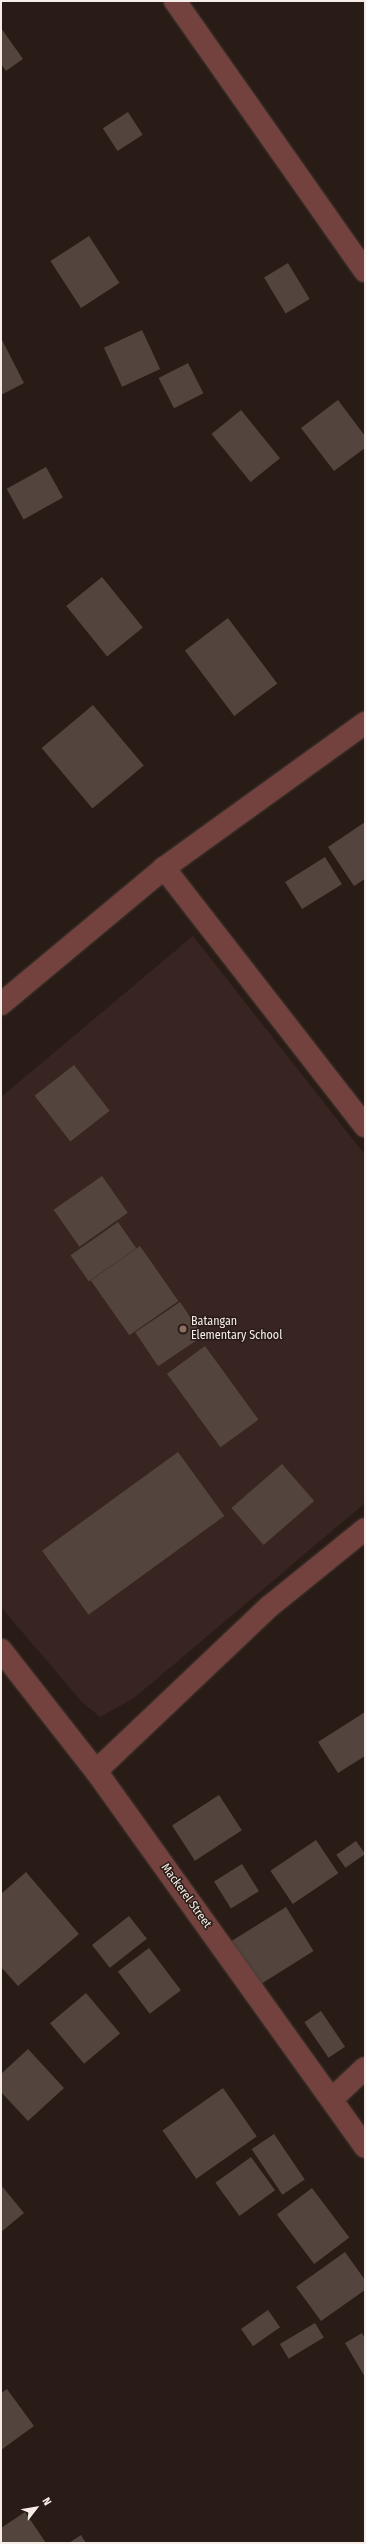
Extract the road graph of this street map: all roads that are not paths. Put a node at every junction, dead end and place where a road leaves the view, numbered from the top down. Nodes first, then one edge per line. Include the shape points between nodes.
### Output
1 (175, 1) edge
2 (365, 271) edge
3 (365, 723) edge
4 (164, 868) junction
5 (1, 1004) edge
6 (365, 1126) edge
7 (365, 1529) edge
8 (1, 1650) edge
9 (96, 1771) junction
10 (365, 2068) edge
11 (333, 2098) junction
12 (365, 2147) edge

1 - 2 street
3 - 4 street
4 - 5 street
4 - 6 street
7 - 9 street via 270,1606
8 - 9 street, Mackerel Street
9 - 11 street, Mackerel Street
10 - 11 street
11 - 12 street, Mackerel Street

